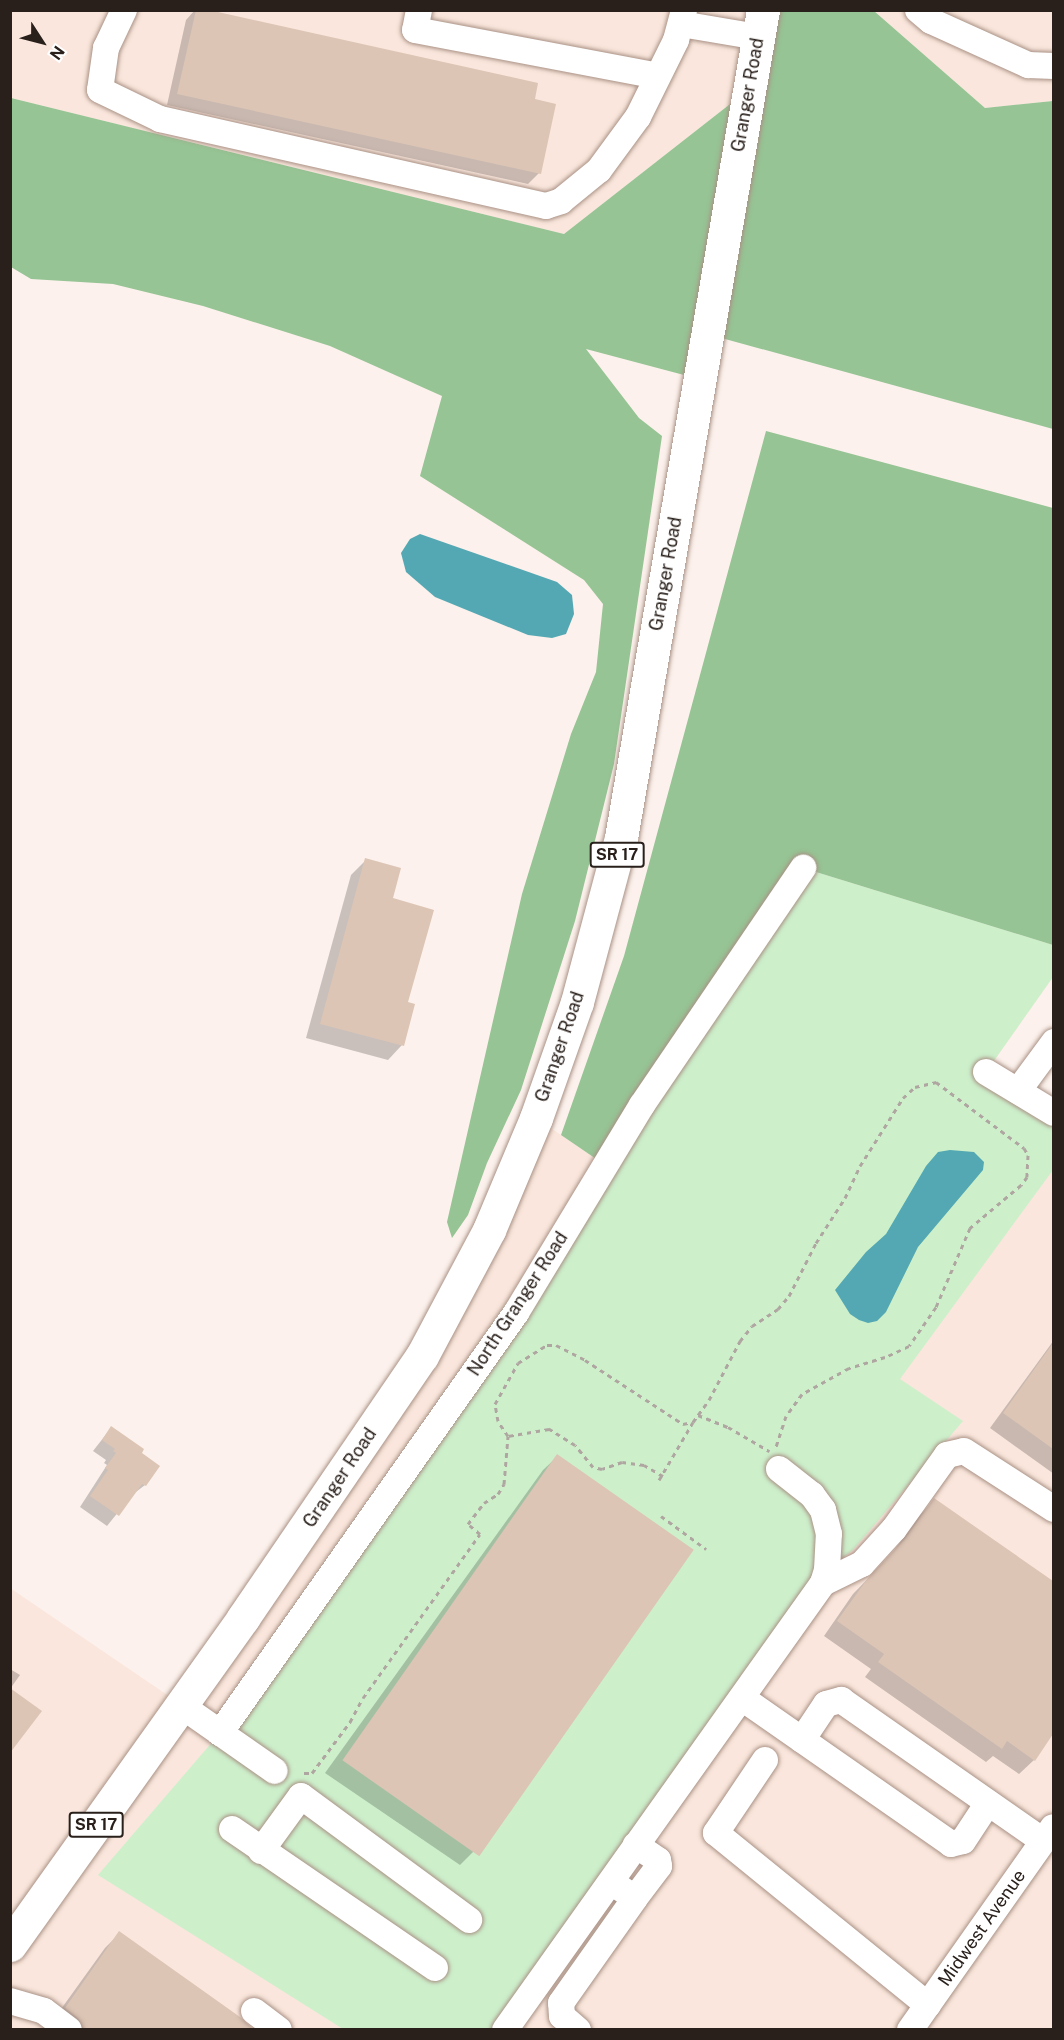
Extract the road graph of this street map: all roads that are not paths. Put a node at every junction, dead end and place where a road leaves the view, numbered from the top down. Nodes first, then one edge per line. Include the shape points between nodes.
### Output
1 (124, 10) edge
2 (419, 10) edge
3 (918, 10) edge
4 (683, 17) edge
5 (761, 24) edge
6 (1053, 66) edge
7 (658, 76) junction
8 (803, 868) dead end
9 (1053, 1042) edge
10 (986, 1072) dead end
11 (1018, 1091) junction
12 (1053, 1113) edge
13 (779, 1469) dead end
14 (1053, 1509) edge
15 (823, 1583) junction
16 (742, 1698) junction
17 (182, 1706) junction
18 (220, 1733) junction
19 (802, 1740) junction
20 (765, 1760) dead end
21 (275, 1771) road end
22 (988, 1803) junction
23 (232, 1829) dead end
24 (1048, 1834) edge
25 (636, 1845) junction
26 (261, 1851) junction
27 (611, 1881) junction
28 (635, 1898) junction
29 (469, 1920) dead end
30 (10, 1945) edge
31 (435, 1968) dead end
32 (10, 2001) edge
33 (928, 2005) junction
34 (254, 2011) dead end
35 (69, 2030) edge
36 (279, 2030) edge
37 (505, 2030) edge
38 (578, 2030) edge
39 (910, 2030) edge

1 - 7 street via 106,48 100,90 160,119 546,206 561,201 599,170 638,117
2 - 7 street via 415,30
3 - 6 street via 931,21 1028,65
4 - 5 street
4 - 7 street
5 - 17 main road, Granger Road / SR 17 via 621,838 577,1002 536,1118 489,1230 422,1356
8 - 18 street, North Granger Road via 642,1105 516,1313
9 - 11 street
10 - 11 street
11 - 12 street
13 - 15 street via 823,1509 829,1534
14 - 15 street via 964,1451 947,1455 894,1529 862,1564
15 - 16 street
16 - 19 street
16 - 25 street
17 - 18 street
17 - 30 main road, Granger Road / SR 17
18 - 21 street
19 - 22 street via 826,1704 841,1700
19 - 22 street via 951,1844 963,1841
20 - 33 street via 716,1833
22 - 24 street
23 - 26 street
24 - 33 street, Midwest Avenue
25 - 27 street
25 - 28 street via 658,1860 659,1866
26 - 29 street via 301,1796
26 - 31 street
27 - 28 street
27 - 37 street
28 - 38 street via 561,2003 562,2016
32 - 35 street via 44,2012
33 - 39 street, Midwest Avenue
34 - 36 street

